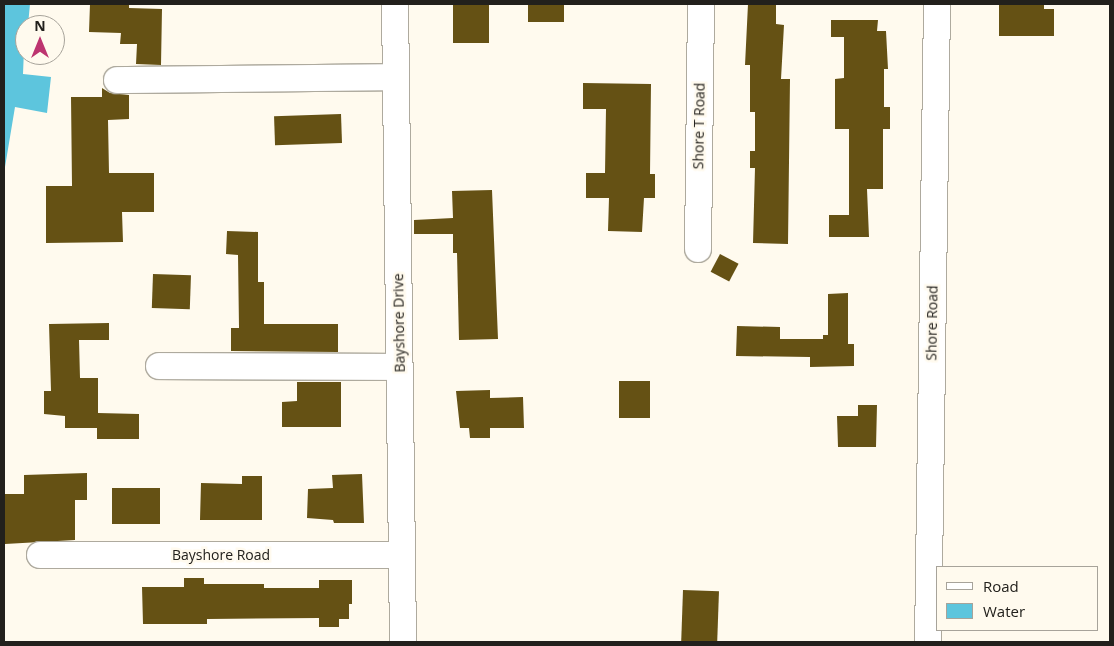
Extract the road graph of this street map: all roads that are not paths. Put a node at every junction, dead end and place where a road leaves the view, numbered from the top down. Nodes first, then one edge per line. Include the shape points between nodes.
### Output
1 (394, 4) edge
2 (701, 4) edge
3 (936, 4) edge
4 (395, 77) junction
5 (117, 80) dead end
6 (698, 249) dead end
7 (159, 366) dead end
8 (400, 367) junction
9 (40, 555) dead end
10 (402, 555) junction
11 (403, 642) edge
12 (928, 642) edge

1 - 4 street, Bayshore Drive
2 - 6 street, Shore T Road
3 - 12 street, Shore Road
4 - 5 street
4 - 8 street, Bayshore Drive
7 - 8 street
8 - 10 street, Bayshore Drive
9 - 10 street, Bayshore Road
10 - 11 street, Bayshore Drive

